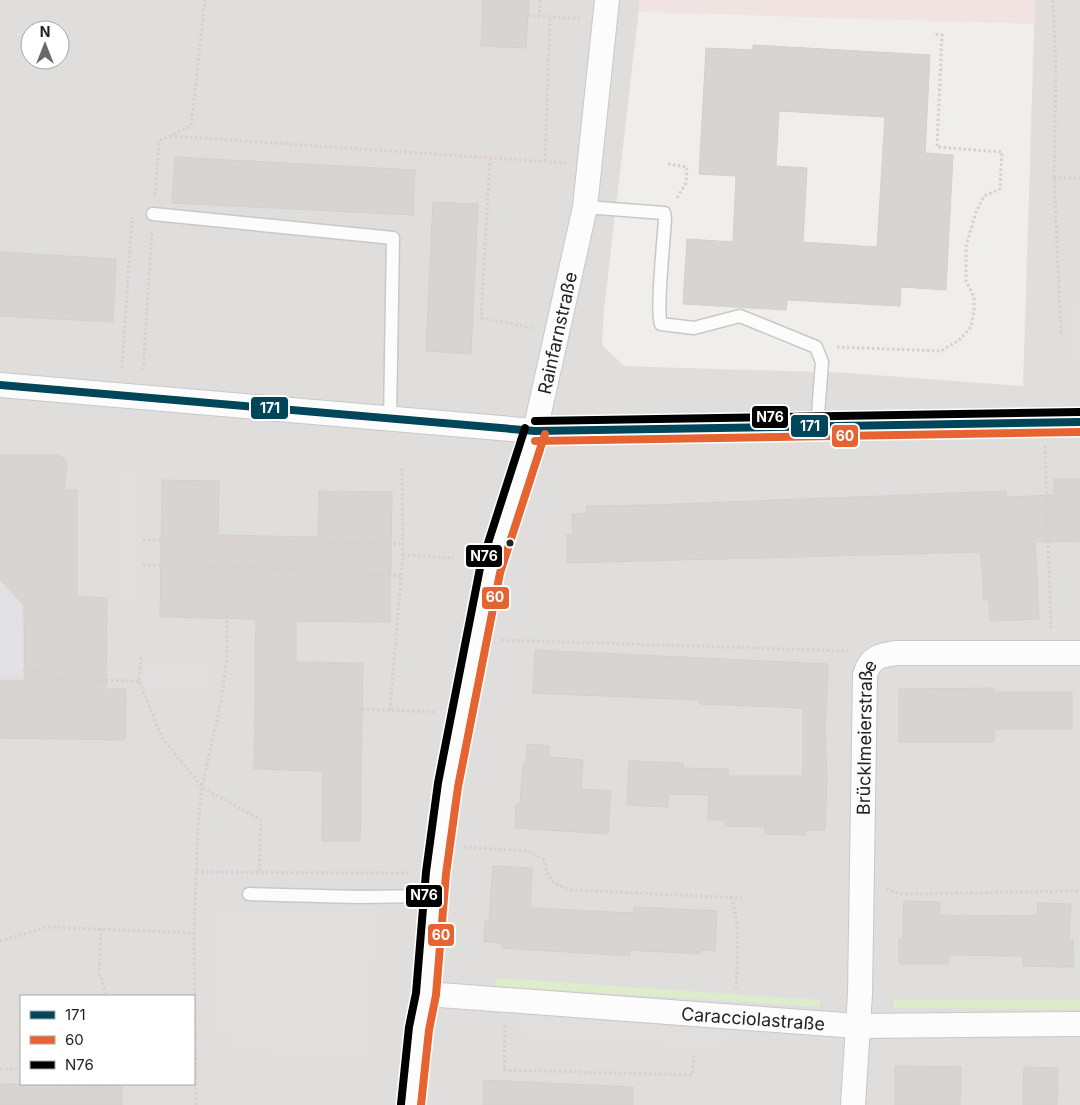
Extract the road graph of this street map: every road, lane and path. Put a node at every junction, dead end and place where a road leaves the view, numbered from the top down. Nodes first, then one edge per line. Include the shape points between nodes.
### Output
1 (205, 0) edge
2 (540, 0) edge
3 (1053, 0) edge
4 (606, 10) edge
5 (528, 15) dead end
6 (539, 16) junction
7 (550, 16) junction
8 (932, 34) dead end
9 (170, 136) junction
10 (490, 158) junction
11 (545, 161) junction
12 (668, 164) dead end
13 (590, 165) junction
14 (1054, 178) junction
15 (1080, 178) edge
16 (585, 207) junction
17 (133, 209) dead end
18 (153, 214) junction
19 (665, 219) junction
20 (557, 333) junction
21 (1061, 333) dead end
22 (816, 348) junction
23 (122, 368) dead end
24 (143, 370) dead end
25 (0, 386) edge
26 (390, 419) junction
27 (1080, 422) edge
28 (1045, 423) junction
29 (817, 427) junction
30 (535, 431) junction
31 (402, 467) dead end
32 (143, 540) dead end
33 (227, 542) junction
34 (403, 544) junction
35 (403, 555) junction
36 (454, 558) dead end
37 (143, 565) dead end
38 (227, 566) junction
39 (401, 576) junction
40 (476, 639) junction
41 (1051, 653) junction
42 (1080, 653) edge
43 (141, 657) dead end
44 (874, 658) junction
45 (23, 670) dead end
46 (139, 681) junction
47 (362, 709) dead end
48 (390, 710) junction
49 (462, 713) junction
50 (202, 787) junction
51 (439, 845) junction
52 (196, 872) junction
53 (259, 872) junction
54 (435, 884) junction
55 (861, 884) junction
56 (1080, 891) edge
57 (249, 894) dead end
58 (730, 898) junction
59 (742, 898) dead end
60 (101, 928) junction
61 (194, 933) junction
62 (0, 941) edge
63 (736, 988) dead end
64 (426, 994) junction
65 (107, 995) edge
66 (194, 995) edge
67 (505, 1022) dead end
68 (1080, 1024) edge
69 (857, 1026) junction
70 (694, 1053) dead end
71 (0, 1069) edge
72 (20, 1069) edge
73 (195, 1072) edge
74 (196, 1105) edge
75 (411, 1105) edge
76 (853, 1105) edge

1 - 9 path via 191,126
2 - 6 path
3 - 14 path via 1056,69
4 - 7 path
4 - 13 street, Rainfarnstraße
5 - 6 path
6 - 7 path
7 - 11 path
8 - 22 path via 942,35 938,147 1002,152 1000,188 984,196 966,246 966,281 974,297 971,327 941,350
9 - 10 path
9 - 18 path via 159,141
10 - 11 path
10 - 20 path via 482,318
11 - 13 path
12 - 19 path via 687,167 686,183
13 - 16 street, Rainfarnstraße
14 - 15 path
14 - 21 path
16 - 19 lane via 659,212 664,213
16 - 20 street, Rainfarnstraße
17 - 23 path
18 - 24 path
18 - 26 lane via 393,238
19 - 22 lane via 661,324 694,328 740,316
20 - 30 street, Rainfarnstraße
22 - 29 lane via 822,362
25 - 26 street
26 - 30 street
27 - 28 street
28 - 29 street
28 - 41 path
29 - 30 street
30 - 40 street, Rainfarnstraße via 490,570
31 - 34 path
32 - 33 path
33 - 34 path
33 - 38 path
34 - 35 path
35 - 36 path
35 - 39 path
37 - 38 path
38 - 39 path
38 - 50 path via 227,658
39 - 48 path
40 - 44 path via 860,651
40 - 49 street, Rainfarnstraße
41 - 42 street, Brücklmeierstraße
41 - 44 street, Brücklmeierstraße via 897,653
43 - 46 path
44 - 55 street, Brücklmeierstraße via 866,675
45 - 46 path via 45,672 45,679
46 - 50 path via 162,738
47 - 48 path
48 - 49 path
49 - 51 street, Rainfarnstraße
50 - 52 path
50 - 53 path via 261,820
51 - 54 street, Rainfarnstraße
51 - 58 path via 528,852 543,858 556,885 572,890
52 - 53 path
52 - 61 path
53 - 54 path
54 - 57 lane via 358,897
54 - 64 street, Rainfarnstraße
55 - 56 path via 873,884 901,894
55 - 69 street, Brücklmeierstraße
58 - 59 path
58 - 63 path via 738,932
60 - 61 path
60 - 62 path via 47,927
60 - 65 path via 99,972
61 - 66 path
64 - 69 street, Caracciolastraße
64 - 75 street, Rainfarnstraße
67 - 70 path via 504,1070 692,1075
68 - 69 street, Caracciolastraße
69 - 76 street, Brücklmeierstraße
71 - 72 path
73 - 74 path

